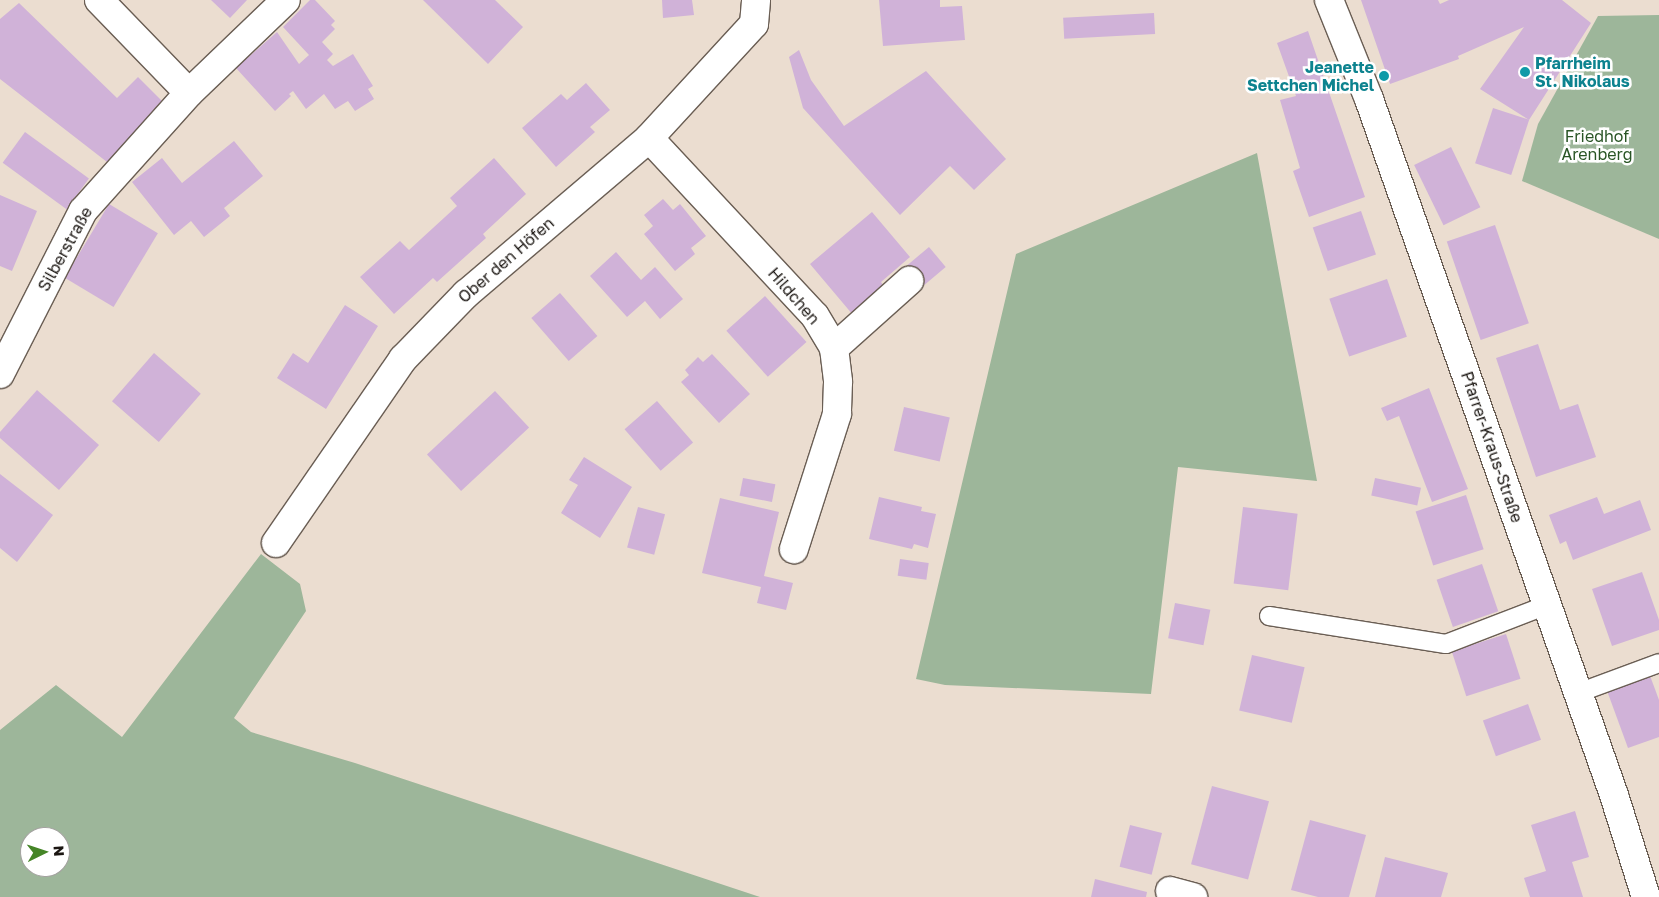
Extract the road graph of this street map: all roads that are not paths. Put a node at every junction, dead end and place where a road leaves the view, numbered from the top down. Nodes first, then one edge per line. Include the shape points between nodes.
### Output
1 (99, 0) edge
2 (286, 0) edge
3 (756, 0) edge
4 (1329, 0) edge
5 (189, 93) junction
6 (648, 138) junction
7 (909, 281) dead end
8 (834, 348) junction
9 (0, 374) edge
10 (276, 543) dead end
11 (794, 549) dead end
12 (1547, 605) junction
13 (1269, 616) dead end
14 (1659, 663) edge
15 (1578, 693) junction
16 (1646, 897) edge

1 - 5 street
2 - 5 street, Silberstraße
3 - 6 street, Ober den Höfen via 754,24
4 - 12 street, Pfarrer-Kraus-Straße via 1369,98
5 - 9 street, Silberstraße via 83,211
6 - 8 street, Hildchen via 815,316
6 - 10 street, Ober den Höfen via 466,294 402,359
7 - 8 street
8 - 11 street, Hildchen via 837,414
12 - 13 lane via 1446,644
12 - 15 street, Pfarrer-Kraus-Straße
14 - 15 lane
15 - 16 street, Pfarrer-Kraus-Straße

